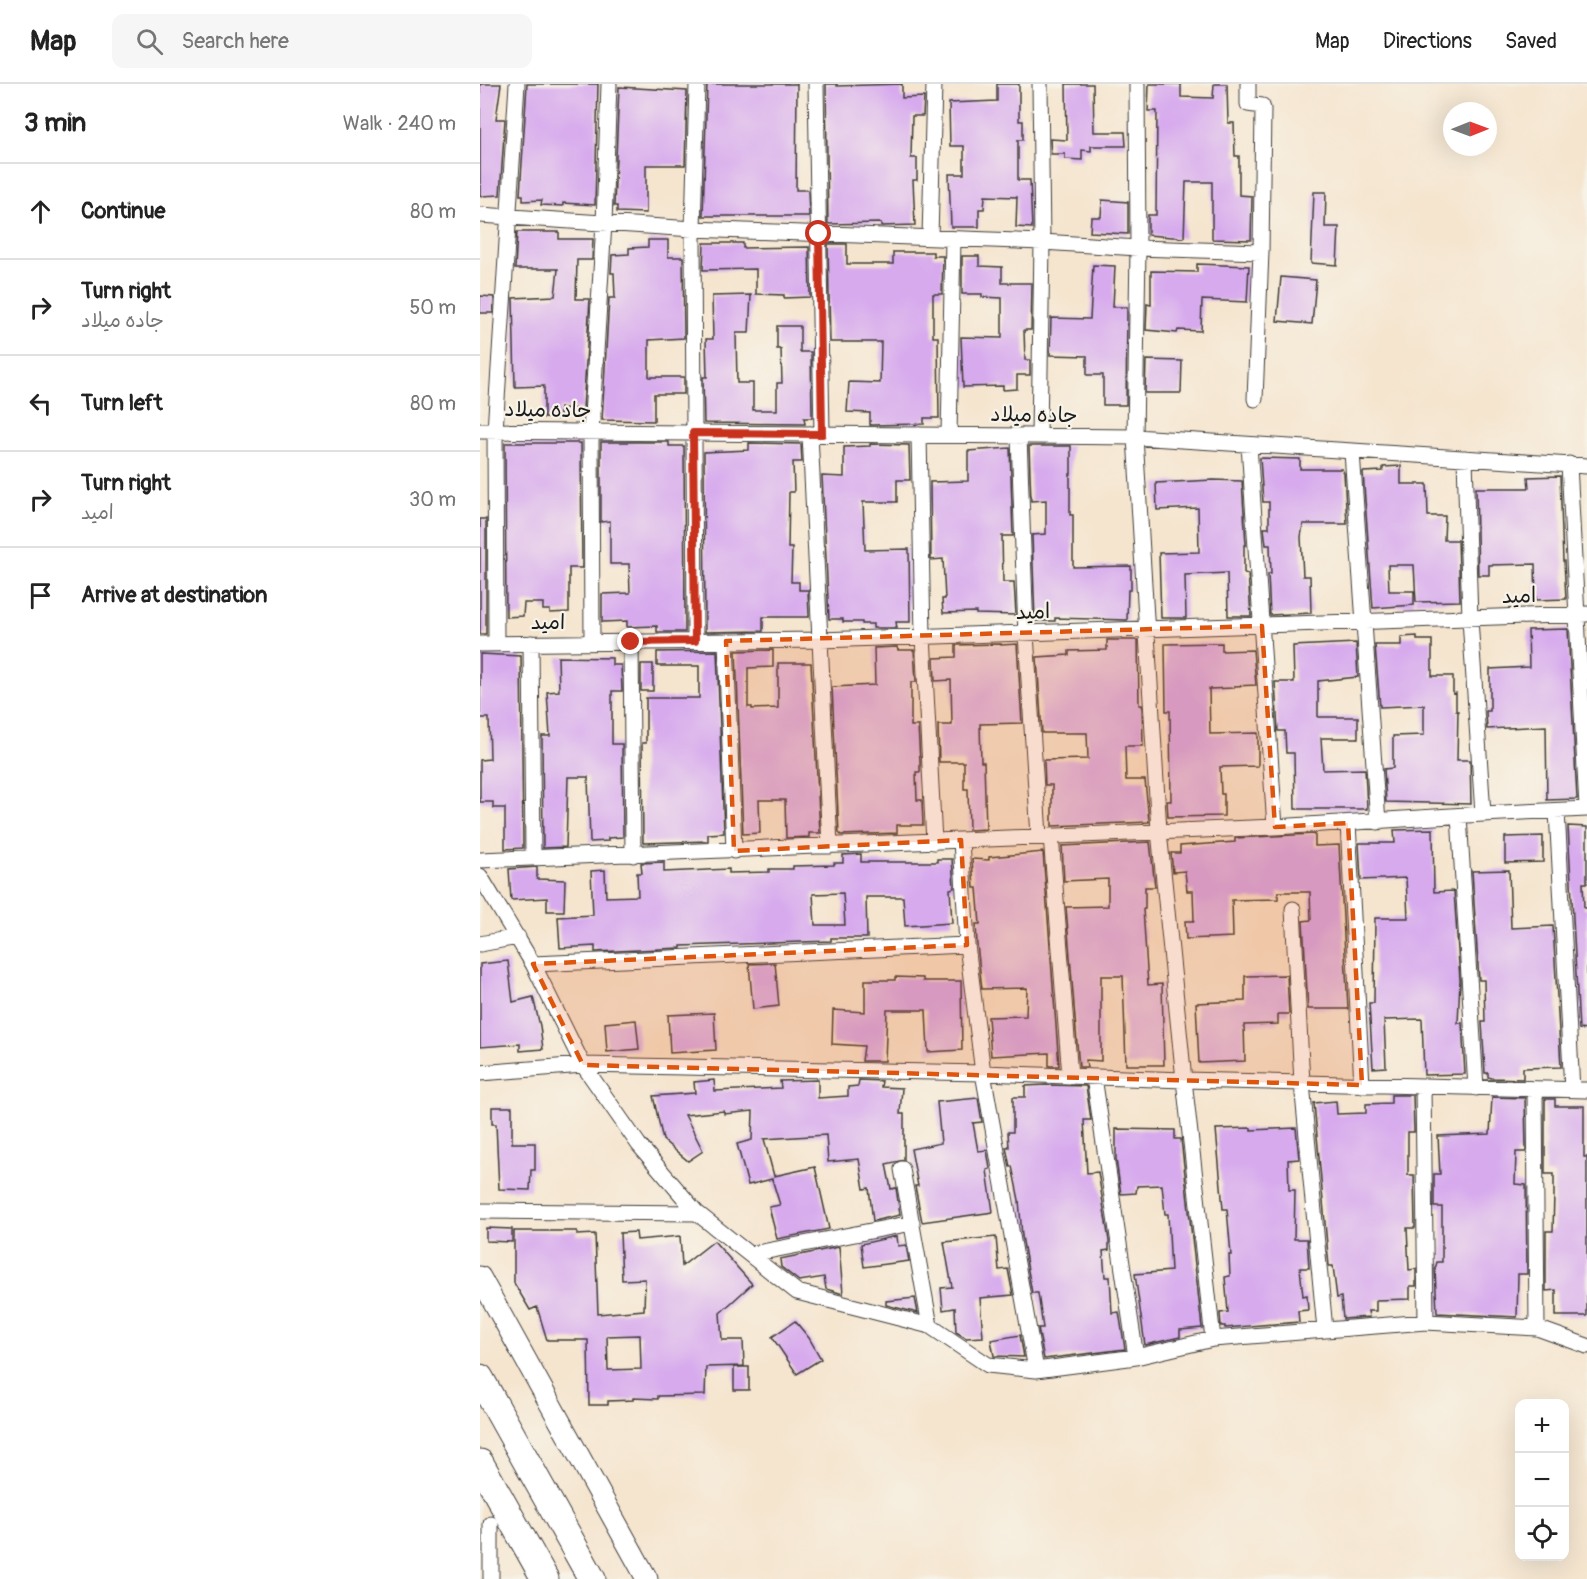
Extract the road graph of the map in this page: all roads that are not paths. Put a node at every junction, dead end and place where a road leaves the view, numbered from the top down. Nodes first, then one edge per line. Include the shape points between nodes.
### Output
1 (517, 84) edge
2 (609, 84) edge
3 (697, 84) edge
4 (816, 84) edge
5 (934, 84) edge
6 (1040, 84) edge
7 (1137, 84) edge
8 (1248, 84) edge
9 (480, 215) edge
10 (508, 217) junction
11 (604, 223) junction
12 (693, 229) junction
13 (819, 234) junction
14 (930, 238) junction
15 (953, 239) junction
16 (1042, 242) junction
17 (1138, 248) junction
18 (1261, 252) junction
19 (1255, 399) dead end
20 (488, 431) edge
21 (591, 432) junction
22 (693, 433) junction
23 (816, 434) junction
24 (919, 435) junction
25 (949, 435) junction
26 (1019, 436) junction
27 (1040, 436) junction
28 (1135, 437) junction
29 (1249, 445) junction
30 (1352, 452) junction
31 (1464, 458) junction
32 (1569, 464) junction
33 (1587, 466) edge
34 (1582, 615) edge
35 (1470, 619) junction
36 (1364, 623) junction
37 (1262, 626) junction
38 (1147, 630) junction
39 (1026, 634) junction
40 (923, 636) junction
41 (820, 640) junction
42 (695, 641) junction
43 (726, 641) junction
44 (631, 642) junction
45 (531, 643) junction
46 (592, 643) junction
47 (480, 644) edge
48 (496, 644) junction
49 (1587, 808) edge
50 (1557, 811) junction
51 (1483, 814) junction
52 (1459, 816) junction
53 (1377, 822) junction
54 (1348, 823) junction
55 (1275, 827) junction
56 (1159, 831) junction
57 (1045, 836) junction
58 (961, 840) junction
59 (934, 842) junction
60 (830, 846) junction
61 (734, 851) junction
62 (633, 855) junction
63 (533, 858) junction
64 (480, 860) edge
65 (480, 876) edge
66 (1293, 909) dead end
67 (518, 937) junction
68 (480, 944) edge
69 (968, 945) junction
70 (533, 964) junction
71 (583, 1065) junction
72 (480, 1073) edge
73 (983, 1073) junction
74 (1070, 1076) junction
75 (1094, 1077) junction
76 (1184, 1080) junction
77 (1302, 1083) junction
78 (1362, 1085) junction
79 (1423, 1087) junction
80 (1476, 1088) junction
81 (1535, 1090) junction
82 (1579, 1090) edge
83 (902, 1169) dead end
84 (480, 1210) edge
85 (697, 1213) junction
86 (912, 1223) junction
87 (752, 1254) junction
88 (480, 1277) edge
89 (1426, 1322) junction
90 (930, 1326) junction
91 (1537, 1328) junction
92 (1325, 1330) junction
93 (1214, 1339) junction
94 (1587, 1346) edge
95 (1136, 1357) junction
96 (1036, 1370) junction
97 (480, 1378) edge
98 (480, 1463) edge
99 (495, 1523) edge
100 (491, 1579) edge
101 (545, 1579) edge
102 (592, 1579) edge
103 (647, 1579) edge

1 - 10 street
2 - 11 street
3 - 12 street
4 - 13 street
5 - 14 street
6 - 16 street
7 - 17 street
8 - 18 street via 1248,104 1263,109
9 - 10 street
10 - 11 street
10 - 20 street
11 - 12 street
11 - 21 street
12 - 13 street
12 - 22 street
13 - 14 street
13 - 23 street
14 - 15 street
15 - 16 street
15 - 25 street
16 - 17 street
16 - 27 street
17 - 18 street
17 - 28 street
18 - 19 street
20 - 21 street, جاده میلاد
20 - 48 street
21 - 22 street, جاده میلاد
21 - 46 street
22 - 23 street, جاده میلاد
22 - 42 street
23 - 24 street, جاده میلاد
23 - 41 street
24 - 25 street, جاده میلاد
24 - 40 street
25 - 26 street, جاده میلاد
26 - 27 street, جاده میلاد
26 - 39 street
27 - 28 street, جاده میلاد
28 - 29 street, جاده میلاد
28 - 38 street
29 - 30 street, جاده میلاد
29 - 37 street
30 - 31 street, جاده میلاد
30 - 36 street
31 - 32 street, جاده میلاد
31 - 35 street
32 - 33 street, جاده میلاد
32 - 34 street
34 - 35 street, امید
34 - 49 street
35 - 36 street, امید
35 - 51 street
36 - 37 street, امید
36 - 53 street
37 - 38 street, امید
37 - 55 street
38 - 39 street, امید
38 - 56 street
39 - 40 street, امید
39 - 57 street
40 - 41 street, امید
40 - 59 street
41 - 43 street, امید
41 - 60 street
42 - 43 street, امید
42 - 44 street, امید
43 - 61 street
44 - 46 street, امید
44 - 62 street
45 - 46 street, امید
45 - 48 street, امید
45 - 63 street
47 - 48 street, امید
49 - 50 street
50 - 51 street
50 - 82 street
51 - 52 street
52 - 53 street
52 - 80 street
53 - 54 street
54 - 55 street
54 - 78 street
55 - 56 street
56 - 57 street
56 - 76 street
57 - 58 street
57 - 74 street
58 - 59 street
58 - 69 street
59 - 60 street
60 - 61 street
61 - 62 street
62 - 63 street
63 - 64 street
65 - 67 street
66 - 77 street
67 - 68 street
67 - 70 street
69 - 70 street
69 - 73 street
70 - 71 street
71 - 72 street
71 - 73 street
71 - 85 street via 639,1145
73 - 74 street
73 - 96 street
74 - 75 street
75 - 76 street
75 - 95 street
76 - 77 street
76 - 93 street
77 - 78 street
77 - 92 street
78 - 79 street
79 - 80 street
79 - 89 street
80 - 81 street
81 - 82 street
81 - 91 street
83 - 86 street
84 - 85 street
85 - 87 street
86 - 87 street
86 - 90 street
87 - 90 street via 797,1292
88 - 103 street
89 - 91 street
89 - 92 street
90 - 96 street via 988,1365
91 - 94 street
92 - 93 street
93 - 95 street
95 - 96 street
97 - 102 highway
98 - 99 highway
99 - 100 street
99 - 101 highway

